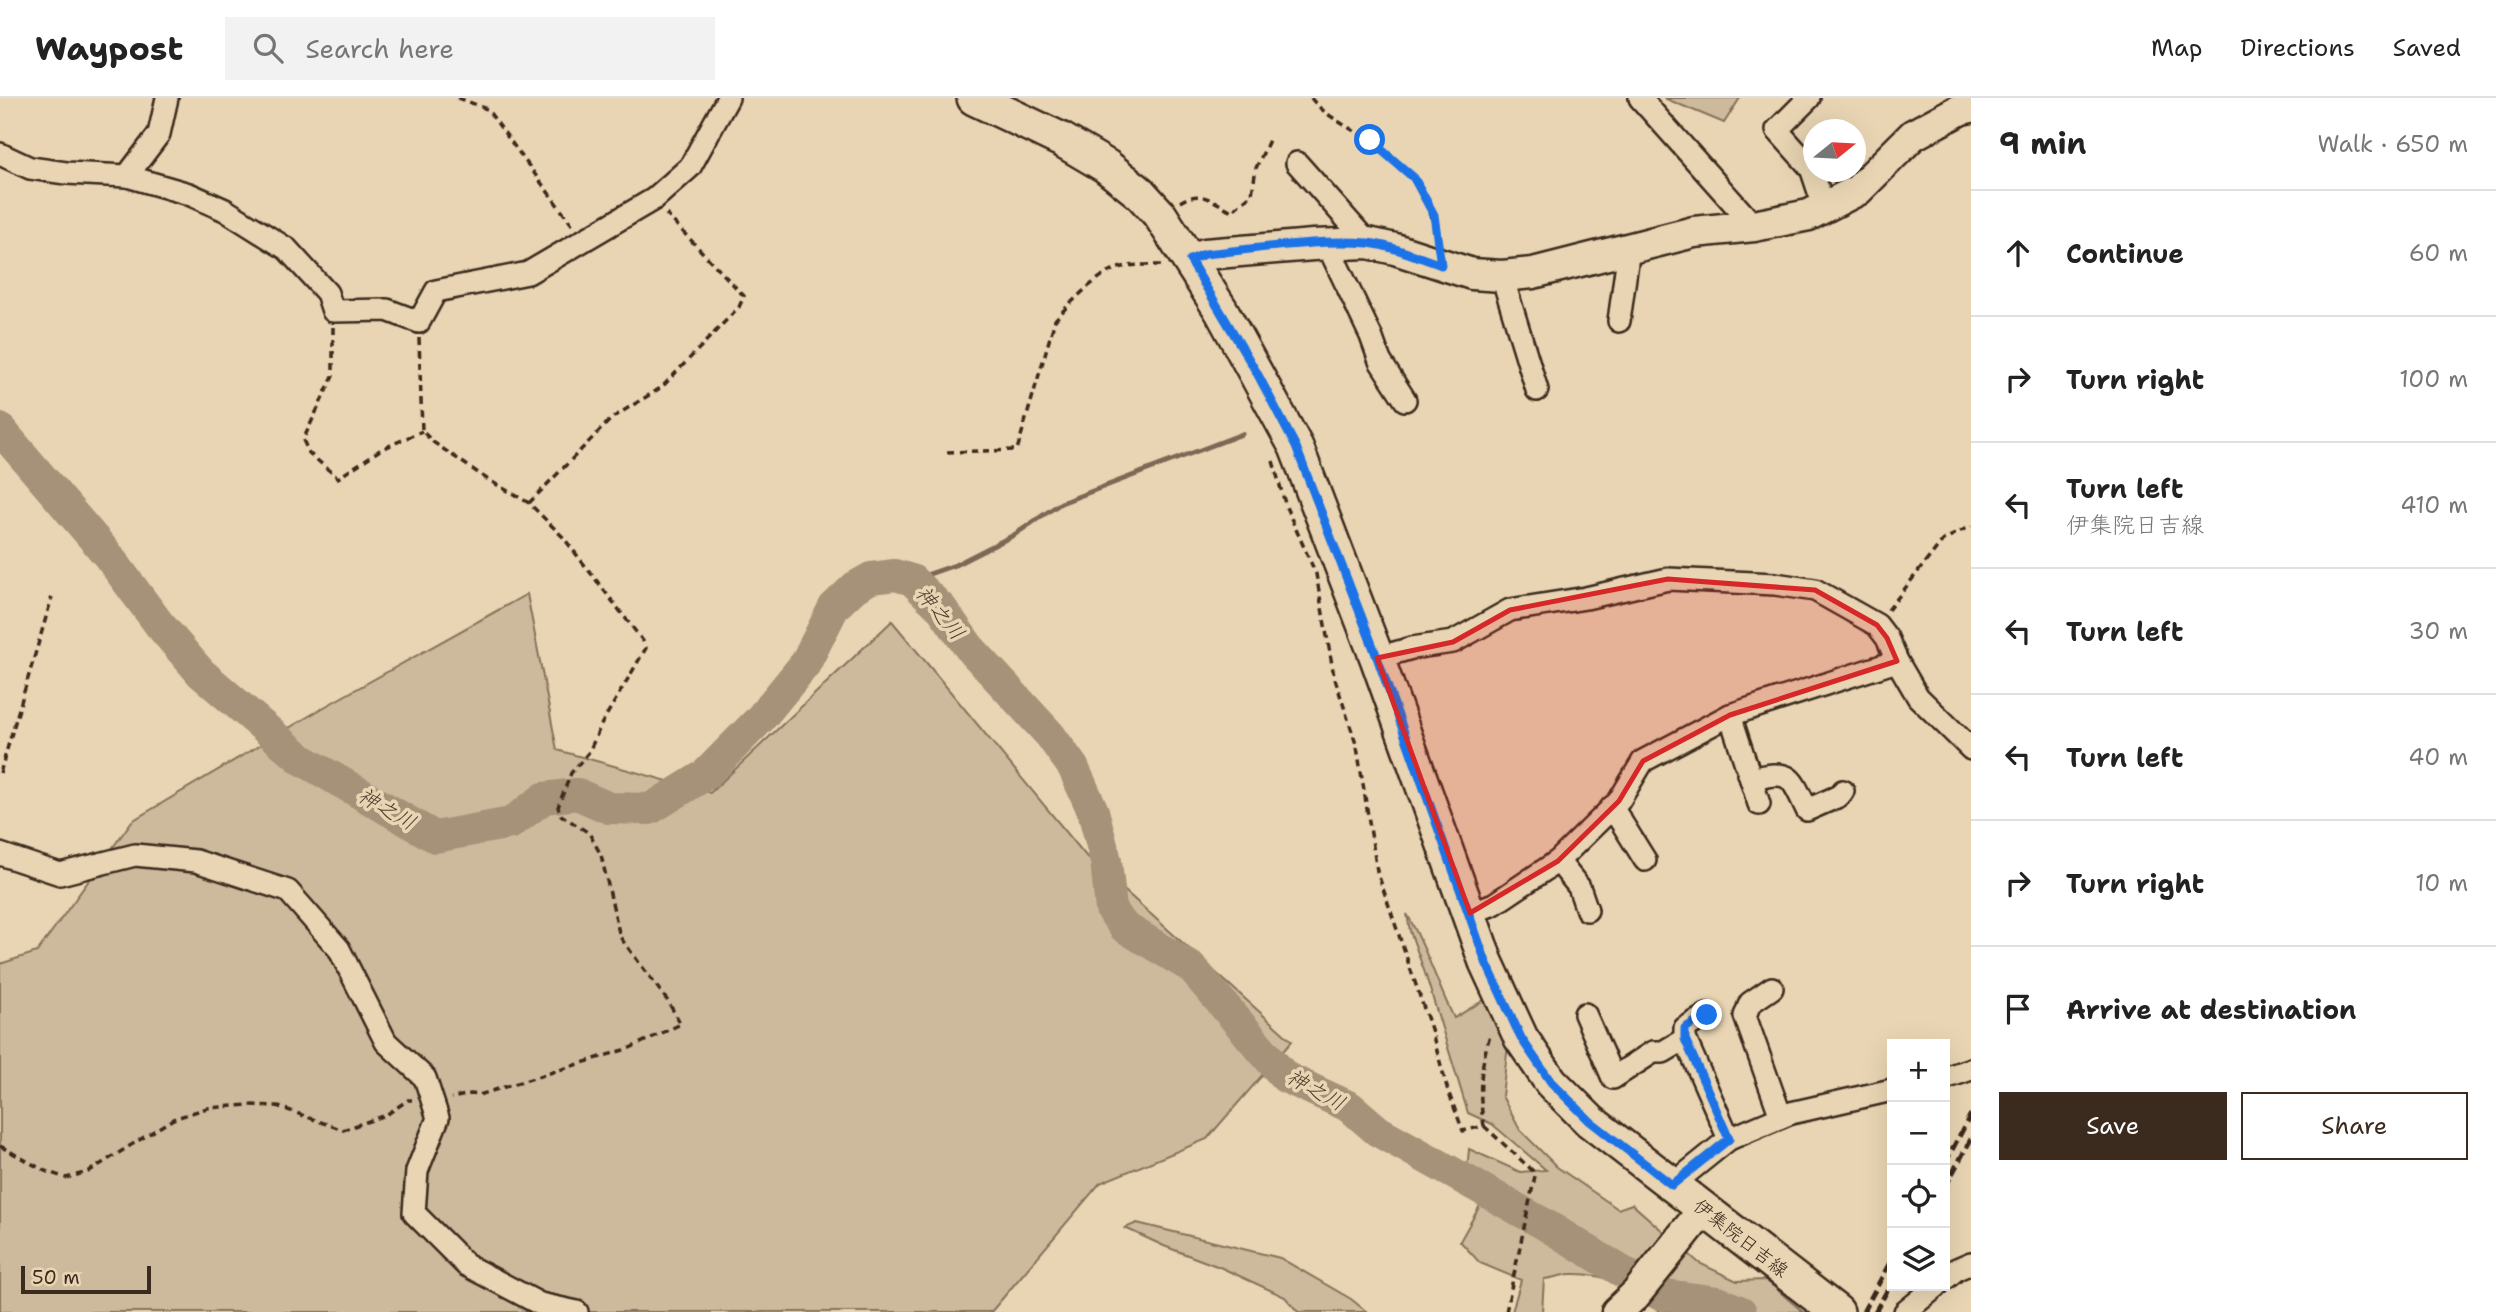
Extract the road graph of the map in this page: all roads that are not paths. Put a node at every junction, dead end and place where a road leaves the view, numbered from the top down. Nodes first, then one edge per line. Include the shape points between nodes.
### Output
1 (167, 98) edge
2 (728, 98) edge
3 (974, 98) edge
4 (1640, 98) edge
5 (1810, 98) edge
6 (1018, 107) edge
7 (1971, 107) edge
8 (0, 154) edge
9 (1297, 163) dead end
10 (127, 176) junction
11 (1824, 207) junction
12 (1754, 226) junction
13 (1368, 243) junction
14 (1327, 244) junction
15 (1629, 248) junction
16 (1190, 260) junction
17 (1502, 276) junction
18 (1619, 321) dead end
19 (1537, 390) dead end
20 (1405, 400) dead end
21 (1377, 657) junction
22 (1897, 661) junction
23 (1730, 715) junction
24 (1971, 749) edge
25 (1751, 779) junction
26 (1843, 791) dead end
27 (1759, 804) dead end
28 (1612, 807) junction
29 (0, 854) edge
30 (1645, 860) dead end
31 (1558, 861) junction
32 (1587, 910) dead end
33 (1470, 914) junction
34 (1772, 988) dead end
35 (1584, 1014) dead end
36 (1707, 1015) dead end
37 (1685, 1039) junction
38 (1971, 1069) edge
39 (1950, 1076) edge
40 (1887, 1091) edge
41 (1781, 1117) junction
42 (1729, 1139) junction
43 (1672, 1185) junction
44 (1704, 1209) junction
45 (1971, 1263) edge
46 (1950, 1275) edge
47 (1931, 1291) edge
48 (1626, 1303) edge
49 (578, 1312) edge
50 (1837, 1312) edge
51 (1905, 1312) edge

1 - 10 street via 159,134
2 - 10 street via 690,167 652,200 528,273 436,291 419,322 387,310 333,311 321,284 287,249 225,210
3 - 6 main road, 伊集院日吉線
4 - 12 street
5 - 11 street via 1777,130 1811,168
6 - 16 main road, 伊集院日吉線 via 1140,193
7 - 11 street via 1913,135 1858,190
8 - 10 street via 30,168
9 - 13 street
11 - 12 street via 1809,215
12 - 15 street via 1694,232
13 - 14 street
13 - 17 street via 1472,274
14 - 16 street via 1205,254
14 - 20 street via 1380,361
15 - 17 street via 1533,273
15 - 18 street
16 - 21 main road, 伊集院日吉線 via 1296,447
17 - 19 street
21 - 22 street via 1453,642 1510,610 1668,579 1775,583 1815,590 1877,625
21 - 33 main road, 伊集院日吉線
22 - 23 street
22 - 24 street via 1918,697
23 - 25 street
23 - 28 street via 1643,761
25 - 26 street via 1778,773 1787,776 1807,810
25 - 27 street
28 - 30 street
28 - 31 street
29 - 49 street via 61,874 135,855 195,861 288,891 339,949 386,1042 425,1078 438,1118 416,1171 414,1213 466,1265 540,1304
31 - 32 street via 1579,887
31 - 33 street via 1494,904
33 - 43 main road, 伊集院日吉線 via 1504,1005 1551,1082 1590,1121
34 - 41 street via 1750,1003 1745,1016
35 - 37 street via 1613,1079 1654,1052
36 - 37 street via 1685,1028
37 - 42 street
38 - 39 street
40 - 41 street
41 - 42 street
42 - 43 street
43 - 44 main road, 伊集院日吉線
44 - 48 street
44 - 50 main road, 伊集院日吉線
45 - 46 street
47 - 51 street

